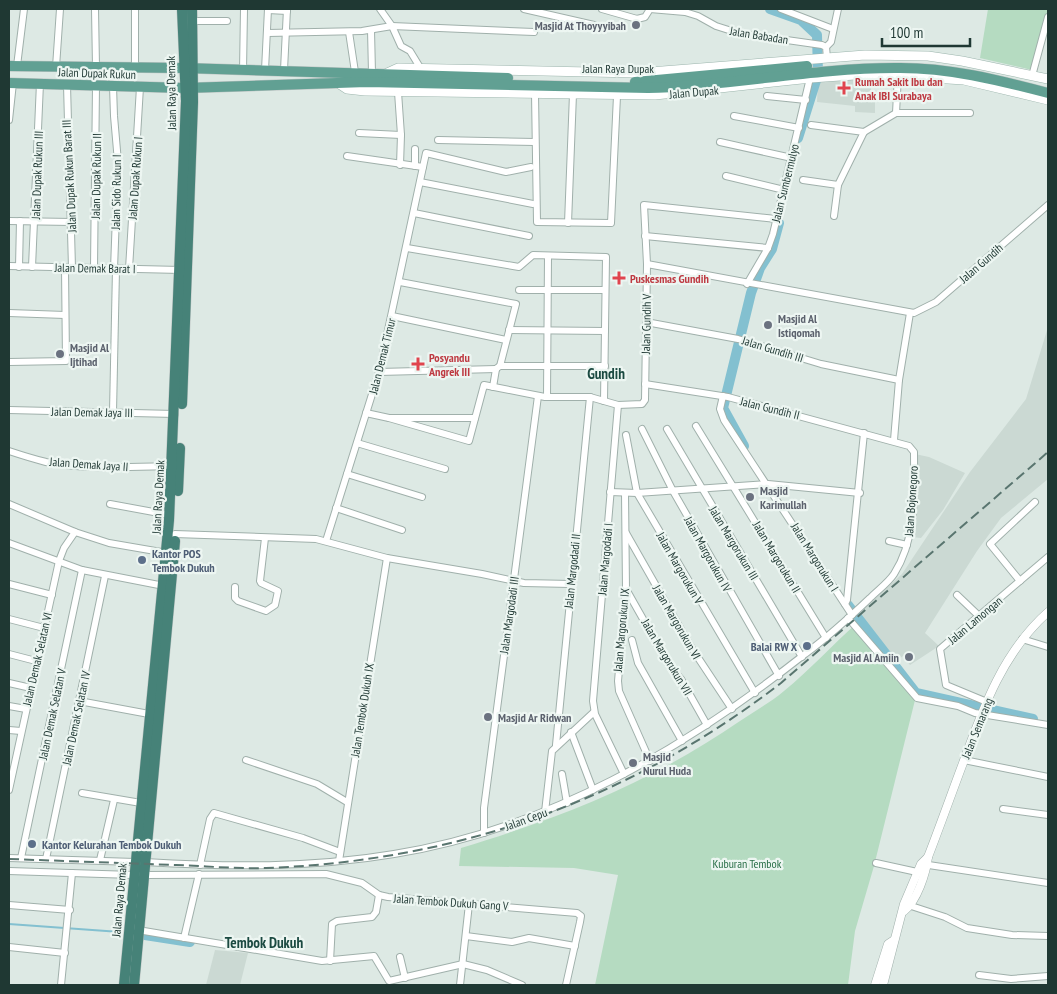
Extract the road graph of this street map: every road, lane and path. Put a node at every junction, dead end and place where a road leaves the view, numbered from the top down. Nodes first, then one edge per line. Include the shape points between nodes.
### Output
1 (24, 9) edge
2 (60, 9) edge
3 (96, 9) edge
4 (135, 9) edge
5 (182, 9) edge
6 (192, 9) edge
7 (244, 9) edge
8 (268, 9) edge
9 (380, 9) edge
10 (524, 9) edge
11 (602, 9) edge
12 (650, 9) edge
13 (781, 9) edge
14 (838, 9) edge
15 (287, 10) edge
16 (1048, 17) edge
17 (192, 21) junction
18 (227, 21) dead end
19 (594, 25) dead end
20 (392, 26) junction
21 (833, 29) junction
22 (371, 30) junction
23 (349, 32) junction
24 (534, 32) dead end
25 (268, 33) junction
26 (287, 34) junction
27 (824, 46) junction
28 (883, 62) junction
29 (13, 66) edge
30 (56, 67) junction
31 (96, 67) junction
32 (135, 68) junction
33 (188, 68) junction
34 (420, 68) junction
35 (817, 68) junction
36 (265, 70) junction
37 (284, 70) junction
38 (243, 71) junction
39 (355, 72) junction
40 (372, 73) junction
41 (387, 73) junction
42 (898, 75) junction
43 (1032, 76) junction
44 (602, 77) junction
45 (972, 79) junction
46 (1048, 79) edge
47 (11, 83) edge
48 (40, 83) junction
49 (338, 83) junction
50 (67, 85) junction
51 (96, 85) junction
52 (114, 86) junction
53 (1048, 86) edge
54 (140, 87) junction
55 (189, 88) junction
56 (398, 92) junction
57 (535, 93) junction
58 (1048, 93) edge
59 (574, 94) junction
60 (617, 96) junction
61 (768, 96) dead end
62 (806, 100) junction
63 (1048, 100) edge
64 (896, 113) junction
65 (970, 113) dead end
66 (734, 116) dead end
67 (9, 120) edge
68 (810, 125) dead end
69 (799, 128) junction
70 (864, 132) junction
71 (359, 133) dead end
72 (401, 135) junction
73 (438, 140) dead end
74 (535, 142) junction
75 (720, 142) dead end
76 (415, 149) dead end
77 (347, 156) dead end
78 (792, 158) junction
79 (400, 165) junction
80 (415, 166) junction
81 (423, 167) junction
82 (531, 167) dead end
83 (726, 176) dead end
84 (803, 180) dead end
85 (420, 182) junction
86 (838, 185) junction
87 (784, 190) junction
88 (533, 204) dead end
89 (1048, 205) edge
90 (414, 214) junction
91 (834, 216) dead end
92 (776, 219) junction
93 (9, 221) edge
94 (20, 221) junction
95 (35, 221) junction
96 (72, 222) junction
97 (568, 223) junction
98 (528, 236) dead end
99 (646, 236) junction
100 (407, 248) junction
101 (768, 248) junction
102 (548, 256) junction
103 (647, 264) junction
104 (9, 266) edge
105 (19, 267) junction
106 (32, 267) junction
107 (65, 268) junction
108 (72, 268) junction
109 (94, 268) junction
110 (115, 268) junction
111 (129, 269) junction
112 (181, 270) junction
113 (400, 282) junction
114 (752, 284) junction
115 (547, 289) junction
116 (519, 290) dead end
117 (605, 290) junction
118 (183, 312) junction
119 (9, 313) edge
120 (910, 313) junction
121 (65, 315) junction
122 (392, 316) junction
123 (646, 322) junction
124 (509, 330) junction
125 (547, 330) junction
126 (605, 331) junction
127 (506, 340) junction
128 (9, 362) edge
129 (548, 366) junction
130 (605, 366) junction
131 (498, 368) junction
132 (379, 372) junction
133 (899, 380) junction
134 (645, 384) junction
135 (493, 387) junction
136 (538, 396) junction
137 (547, 397) junction
138 (590, 397) junction
139 (724, 397) junction
140 (604, 401) junction
141 (618, 405) junction
142 (9, 410) edge
143 (113, 412) junction
144 (366, 413) junction
145 (175, 414) junction
146 (389, 418) junction
147 (475, 418) junction
148 (696, 426) dead end
149 (666, 429) dead end
150 (642, 430) dead end
151 (864, 433) junction
152 (626, 435) dead end
153 (894, 440) junction
154 (357, 443) junction
155 (9, 451) edge
156 (172, 466) junction
157 (445, 469) dead end
158 (347, 474) junction
159 (769, 485) junction
160 (735, 487) junction
161 (701, 488) junction
162 (673, 491) junction
163 (610, 492) junction
164 (625, 493) junction
165 (637, 493) junction
166 (860, 493) junction
167 (422, 497) dead end
168 (1035, 502) dead end
169 (9, 504) edge
170 (110, 504) dead end
171 (336, 508) junction
172 (170, 515) junction
173 (402, 530) dead end
174 (75, 532) junction
175 (626, 532) junction
176 (176, 534) junction
177 (265, 538) junction
178 (326, 540) junction
179 (889, 541) dead end
180 (9, 543) edge
181 (907, 545) junction
182 (167, 553) junction
183 (1048, 557) edge
184 (387, 558) junction
185 (59, 561) junction
186 (82, 570) junction
187 (105, 576) junction
188 (1020, 581) junction
189 (514, 582) junction
190 (9, 584) edge
191 (571, 584) junction
192 (164, 586) junction
193 (235, 587) dead end
194 (626, 589) junction
195 (52, 595) junction
196 (958, 595) dead end
197 (845, 602) junction
198 (1048, 612) edge
199 (852, 615) junction
200 (979, 616) junction
201 (9, 619) edge
202 (44, 628) junction
203 (826, 638) junction
204 (1022, 638) junction
205 (632, 640) dead end
206 (1048, 647) edge
207 (9, 654) edge
208 (802, 657) junction
209 (36, 662) junction
210 (159, 671) junction
211 (779, 676) junction
212 (9, 683) edge
213 (31, 688) junction
214 (755, 694) junction
215 (80, 701) junction
216 (9, 706) edge
217 (984, 708) junction
218 (26, 709) junction
219 (732, 709) junction
220 (594, 712) junction
221 (149, 714) junction
222 (707, 725) junction
223 (1048, 725) edge
224 (9, 730) edge
225 (20, 731) junction
226 (571, 732) junction
227 (682, 741) junction
228 (556, 745) junction
229 (12, 759) edge
230 (246, 760) dead end
231 (964, 760) junction
232 (650, 761) junction
233 (562, 774) dead end
234 (624, 774) junction
235 (1048, 777) edge
236 (9, 790) edge
237 (594, 790) junction
238 (82, 793) dead end
239 (114, 800) junction
240 (347, 802) junction
241 (141, 803) junction
242 (567, 803) junction
243 (1003, 810) dead end
244 (545, 812) junction
245 (1048, 815) edge
246 (484, 834) junction
247 (340, 852) junction
248 (9, 858) edge
249 (21, 858) junction
250 (46, 859) junction
251 (100, 860) junction
252 (339, 861) junction
253 (140, 862) junction
254 (876, 863) dead end
255 (200, 865) junction
256 (924, 865) junction
257 (9, 871) edge
258 (917, 872) junction
259 (72, 873) junction
260 (199, 874) junction
261 (138, 875) junction
262 (1048, 882) edge
263 (379, 895) junction
264 (470, 904) junction
265 (9, 905) edge
266 (906, 907) junction
267 (70, 910) junction
268 (138, 930) junction
269 (466, 936) junction
270 (1048, 936) edge
271 (184, 938) junction
272 (894, 940) junction
273 (575, 946) junction
274 (9, 947) edge
275 (65, 953) junction
276 (400, 958) dead end
277 (330, 960) junction
278 (463, 964) junction
279 (979, 975) dead end
280 (1048, 976) edge
281 (405, 978) junction
282 (61, 985) edge
283 (124, 985) edge
284 (134, 985) edge
285 (460, 985) edge
286 (522, 985) edge
287 (566, 985) edge
288 (875, 985) edge
289 (882, 985) edge

1 - 29 street
2 - 30 street
3 - 31 street
4 - 32 street
5 - 33 highway, Jalan Raya Demak
6 - 17 highway, Jalan Raya Demak
7 - 38 street
8 - 15 street
8 - 25 street
9 - 20 street
10 - 19 street
11 - 12 street, Jalan Babadan via 637,19 645,17
12 - 27 street, Jalan Babadan via 685,12 738,33
13 - 21 street
14 - 21 street
15 - 26 street
16 - 43 street
17 - 18 street
17 - 33 highway, Jalan Raya Demak
20 - 22 street
20 - 24 street
20 - 34 street via 401,46 410,51
21 - 27 street via 831,42
22 - 23 street
22 - 40 street
23 - 26 street
23 - 39 street
25 - 26 street
25 - 36 street
26 - 37 street
27 - 35 street
28 - 35 main road, Jalan Raya Dupak
28 - 35 main road, Jalan Dupak
28 - 43 main road, Jalan Dupak via 928,56
28 - 45 main road, Jalan Raya Dupak via 934,69
28 - 53 main road, Jalan Raya Dupak via 934,63
29 - 30 main road, Jalan Dupak Rukun
30 - 31 main road, Jalan Dupak Rukun
31 - 32 main road, Jalan Dupak Rukun
32 - 33 main road, Jalan Dupak Rukun
33 - 38 main road, Jalan Raya Dupak
33 - 55 highway, Jalan Raya Demak
34 - 41 main road via 396,68
34 - 44 main road
35 - 42 main road, Jalan Dupak
35 - 44 main road, Jalan Raya Dupak via 682,79
35 - 49 main road, Jalan Raya Dupak via 682,87
35 - 60 main road, Jalan Dupak via 701,92
35 - 62 street, Jalan Sumbermulyo
36 - 37 main road, Jalan Raya Dupak
36 - 38 main road, Jalan Raya Dupak
37 - 39 main road, Jalan Raya Dupak
39 - 40 main road, Jalan Raya Dupak
40 - 41 main road, Jalan Raya Dupak
41 - 44 main road, Jalan Raya Dupak
42 - 45 main road, Jalan Dupak
42 - 64 street
43 - 46 main road, Jalan Dupak
45 - 58 main road, Jalan Raya Dupak
45 - 63 main road, Jalan Dupak
47 - 48 main road, Jalan Dupak Rukun
47 - 67 street
48 - 50 main road, Jalan Dupak Rukun
48 - 95 street, Jalan Dupak Rukun III
49 - 55 main road, Jalan Raya Dupak
49 - 56 main road, Jalan Dupak via 347,89
50 - 51 main road, Jalan Dupak Rukun
50 - 96 street, Jalan Dupak Rukun Barat III
51 - 52 main road, Jalan Dupak Rukun
51 - 109 street, Jalan Dupak Rukun II
52 - 54 main road, Jalan Dupak Rukun
52 - 110 street, Jalan Sido Rukun I via 118,162
54 - 55 main road, Jalan Dupak Rukun
54 - 111 street, Jalan Dupak Rukun I
55 - 112 highway, Jalan Raya Demak
55 - 118 highway, Jalan Raya Demak
56 - 57 main road, Jalan Dupak
56 - 72 street
57 - 59 main road, Jalan Dupak
57 - 74 street
59 - 60 main road, Jalan Dupak
59 - 97 street
60 - 97 street via 611,223
61 - 62 street
62 - 69 street, Jalan Sumbermulyo
64 - 65 street
64 - 70 street
66 - 69 street
68 - 70 street
69 - 78 street, Jalan Sumbermulyo
70 - 86 street
71 - 72 street
72 - 79 street
73 - 74 street
74 - 97 street via 535,222
75 - 78 street
76 - 80 street
77 - 79 street
78 - 87 street, Jalan Sumbermulyo
79 - 80 street
80 - 81 street
81 - 82 street via 427,153 506,172
81 - 85 street, Jalan Demak Timur
83 - 87 street
84 - 86 street
85 - 88 street
85 - 90 street, Jalan Demak Timur
86 - 91 street
87 - 92 street, Jalan Sumbermulyo
89 - 120 street, Jalan Gundih via 936,302 917,313
90 - 98 street
90 - 100 street, Jalan Demak Timur
92 - 99 street, Jalan Gundih V via 644,205
92 - 101 street, Jalan Sumbermulyo
93 - 94 street
94 - 95 street
94 - 105 street
95 - 96 street
95 - 106 street, Jalan Dupak Rukun III
96 - 108 street, Jalan Dupak Rukun Barat III
99 - 101 street
99 - 103 street, Jalan Gundih V
100 - 102 street via 519,267 533,255
100 - 113 street, Jalan Demak Timur
101 - 114 street, Jalan Sumbermulyo
102 - 115 street
102 - 117 street via 605,257
103 - 114 street
103 - 123 street, Jalan Gundih V
104 - 105 street, Jalan Demak Barat I
105 - 106 street, Jalan Demak Barat I
106 - 107 street, Jalan Demak Barat I
107 - 108 street, Jalan Demak Barat I
107 - 121 street
108 - 109 street, Jalan Demak Barat I
109 - 110 street, Jalan Demak Barat I
110 - 111 street, Jalan Demak Barat I
110 - 143 street, Jalan Sido Rukun I
111 - 112 street, Jalan Demak Barat I
112 - 118 highway, Jalan Raya Demak
113 - 122 street, Jalan Demak Timur
113 - 124 street via 516,304
114 - 120 street
115 - 116 street
115 - 117 street
115 - 125 street
117 - 126 street
118 - 145 highway, Jalan Raya Demak
118 - 176 highway, Jalan Raya Demak
119 - 121 street
120 - 133 street
121 - 128 street via 65,362
122 - 127 street
122 - 132 street, Jalan Demak Timur
123 - 133 street, Jalan Gundih III via 740,340 821,364
123 - 134 street, Jalan Gundih V
124 - 125 street
124 - 127 street
125 - 126 street
125 - 129 street
126 - 130 street
127 - 131 street
129 - 130 street
129 - 131 street
129 - 137 street
130 - 140 street
131 - 132 street
131 - 135 street
132 - 144 street, Jalan Demak Timur
133 - 153 street
134 - 139 street, Jalan Gundih II
134 - 141 street, Jalan Gundih V via 642,404
135 - 136 street, Jalan Gundih V
135 - 147 street, Jalan Gundih V via 484,385
136 - 137 street, Jalan Gundih V
136 - 189 street, Jalan Margodadi III
137 - 138 street, Jalan Gundih V
138 - 140 street, Jalan Gundih V
138 - 191 street, Jalan Margodadi II
139 - 151 street, Jalan Gundih II
139 - 159 street, Jalan Margorukun I via 720,409 724,420
140 - 141 street, Jalan Gundih V
141 - 163 street, Jalan Margodadi I
142 - 143 street, Jalan Demak Jaya III
143 - 145 street, Jalan Demak Jaya III
144 - 146 street
144 - 154 street, Jalan Demak Timur
145 - 156 highway, Jalan Raya Demak
146 - 147 street
146 - 147 street via 469,441
148 - 160 street, Jalan Margorukun II
149 - 161 street, Jalan Margorukun III
150 - 162 street, Jalan Margorukun IV
151 - 153 street, Jalan Gundih II
151 - 166 street
152 - 165 street, Jalan Margorukun V
153 - 181 street, Jalan Bojonegoro via 909,446 914,452 912,513
154 - 157 street
154 - 158 street, Jalan Demak Timur
155 - 156 street, Jalan Demak Jaya II via 68,465 107,468
156 - 172 highway, Jalan Raya Demak
158 - 167 street
158 - 171 street, Jalan Demak Timur
159 - 160 street
159 - 166 street
159 - 197 street, Jalan Margorukun I
160 - 161 street
160 - 203 street, Jalan Margorukun II
161 - 162 street
161 - 208 street, Jalan Margorukun III
162 - 165 street
162 - 211 street, Jalan Margorukun IV
163 - 164 street
163 - 220 street, Jalan Margodadi I
164 - 165 street
164 - 175 street, Jalan Margorukun IX
165 - 214 street, Jalan Margorukun V
166 - 197 street
168 - 188 street via 990,544
169 - 174 street
170 - 172 street
171 - 173 street
171 - 178 street, Jalan Demak Timur
172 - 182 highway, Jalan Raya Demak
174 - 182 street via 109,543
174 - 185 street, Jalan Demak Selatan VI
175 - 194 street, Jalan Margorukun IX
175 - 219 street, Jalan Margorukun VI via 691,647
176 - 177 street
176 - 210 highway, Jalan Raya Demak
177 - 178 street
177 - 193 street via 260,581 278,590 275,605 266,611 238,602
178 - 184 street
179 - 181 street
180 - 185 street
181 - 199 street, Jalan Bojonegoro via 893,575
182 - 192 highway, Jalan Raya Demak
183 - 188 street, Jalan Lamongan
184 - 189 street
184 - 240 street, Jalan Tembok Dukuh IX
185 - 186 street
185 - 195 street, Jalan Demak Selatan VI
186 - 187 street
186 - 249 street, Jalan Demak Selatan V
187 - 192 street
187 - 215 street, Jalan Demak Selatan IV
188 - 200 street, Jalan Lamongan
189 - 191 street
189 - 246 street, Jalan Margodadi III via 484,808
190 - 195 street
191 - 228 street, Jalan Margodadi II
192 - 210 highway, Jalan Raya Demak
194 - 222 street, Jalan Margorukun VII via 668,665 681,679
194 - 232 street, Jalan Margorukun IX via 618,686
195 - 202 street, Jalan Demak Selatan VI
196 - 200 street
197 - 199 street, Jalan Margorukun I
198 - 204 street, Jalan Semarang
199 - 203 street, Jalan Cepu
199 - 217 street, Jalan Margorukun I via 914,695
200 - 217 street, Jalan Lamongan via 939,653 946,685
201 - 202 street
202 - 209 street, Jalan Demak Selatan VI
203 - 208 street, Jalan Cepu
204 - 206 street
204 - 217 street, Jalan Semarang via 1002,669
205 - 227 street via 640,667
207 - 209 street
208 - 211 street, Jalan Cepu
209 - 213 street, Jalan Demak Selatan VI
210 - 221 highway, Jalan Raya Demak
210 - 253 highway, Jalan Raya Demak
211 - 214 street, Jalan Cepu
212 - 213 street
213 - 218 street, Jalan Demak Selatan VI
214 - 219 street, Jalan Cepu
215 - 221 street
215 - 250 street, Jalan Demak Selatan IV
216 - 218 street
217 - 223 street
217 - 231 street, Jalan Semarang
218 - 225 street, Jalan Demak Selatan VI
219 - 222 street, Jalan Cepu
220 - 226 street
220 - 234 street
221 - 241 highway, Jalan Raya Demak
222 - 227 street, Jalan Cepu
224 - 225 street
225 - 229 street, Jalan Demak Selatan VI
226 - 228 street
226 - 237 street
227 - 232 street, Jalan Cepu
228 - 244 street, Jalan Margodadi II via 551,754
229 - 236 street, Jalan Demak Selatan VI
230 - 240 street via 317,784
231 - 235 street
231 - 256 street, Jalan Semarang
232 - 234 street, Jalan Cepu
233 - 242 street
234 - 237 street, Jalan Cepu
237 - 242 street, Jalan Cepu
238 - 239 street
239 - 241 street
239 - 251 street
240 - 247 street, Jalan Tembok Dukuh IX
241 - 253 highway, Jalan Raya Demak
242 - 244 street, Jalan Cepu
243 - 245 street
244 - 246 street, Jalan Cepu
246 - 252 street, Jalan Cepu via 395,854
247 - 252 street, Jalan Tembok Dukuh IX
247 - 255 street via 215,813 211,816
248 - 249 street, Jalan Cepu
249 - 250 street, Jalan Cepu
250 - 251 street, Jalan Cepu
251 - 253 street, Jalan Cepu
252 - 255 street, Jalan Cepu via 267,866
253 - 255 street, Jalan Cepu
253 - 261 highway, Jalan Raya Demak
254 - 258 street
256 - 258 street, Jalan Semarang
256 - 262 street
256 - 266 street, Jalan Semarang
257 - 259 street, Jalan Tembok Dukuh Gang V
258 - 266 street, Jalan Semarang
259 - 261 street, Jalan Tembok Dukuh Gang V
259 - 267 street
260 - 261 street, Jalan Tembok Dukuh Gang V
260 - 263 street, Jalan Tembok Dukuh Gang V via 326,874 362,883
260 - 271 street
261 - 268 highway, Jalan Raya Demak
261 - 283 highway, Jalan Raya Demak
263 - 264 street, Jalan Tembok Dukuh Gang V
263 - 277 street via 372,917 332,924
264 - 269 street
264 - 273 street, Jalan Tembok Dukuh Gang V via 577,913 581,916
265 - 267 street
266 - 270 street via 945,917 967,928 1012,935
266 - 272 street, Jalan Semarang
267 - 275 street
268 - 271 street
268 - 284 highway, Jalan Raya Demak
269 - 273 street via 512,942 529,938
269 - 278 street
271 - 277 street
272 - 288 street, Jalan Semarang via 888,944
272 - 289 street, Jalan Semarang
273 - 287 street
274 - 275 street
275 - 282 street
276 - 281 street
277 - 281 street via 374,956 388,980
278 - 281 street via 427,970
278 - 285 street
278 - 286 street
279 - 280 street via 1011,979

